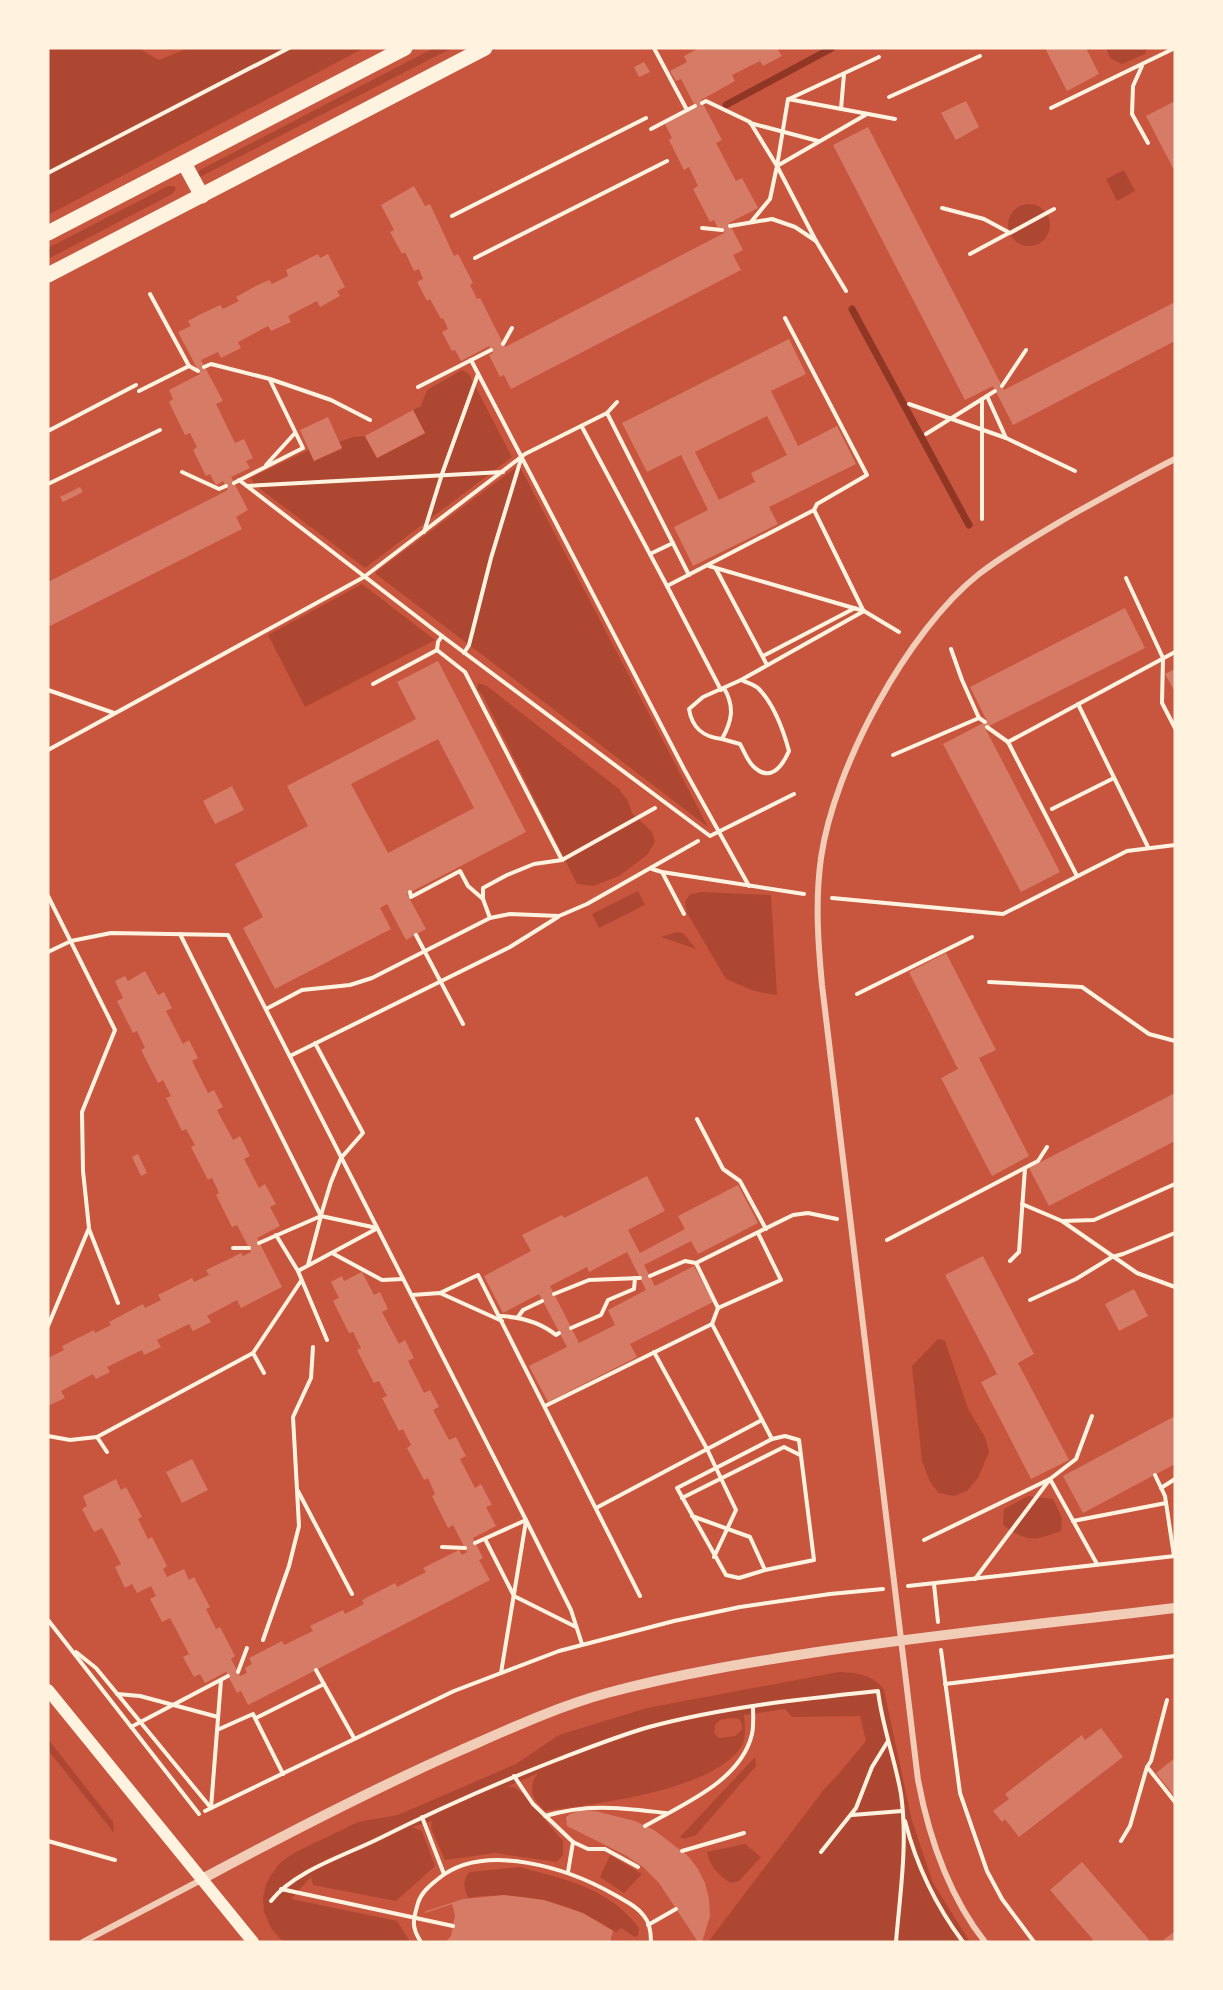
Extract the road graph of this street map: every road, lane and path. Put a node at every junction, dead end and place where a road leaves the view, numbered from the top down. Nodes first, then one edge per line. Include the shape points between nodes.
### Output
1 (289, 48) edge
2 (405, 48) edge
3 (485, 48) edge
4 (654, 48) edge
5 (1175, 48) edge
6 (980, 56) dead end
7 (879, 57) dead end
8 (1142, 65) junction
9 (844, 73) junction
10 (889, 97) dead end
11 (788, 99) junction
12 (702, 103) dead end
13 (695, 106) dead end
14 (1052, 108) dead end
15 (841, 109) junction
16 (687, 110) junction
17 (868, 114) junction
18 (645, 118) dead end
19 (895, 119) dead end
20 (750, 122) junction
21 (651, 129) dead end
22 (783, 132) junction
23 (819, 141) junction
24 (1148, 143) dead end
25 (668, 161) dead end
26 (184, 163) junction
27 (777, 166) junction
28 (48, 172) edge
29 (202, 196) junction
30 (942, 208) dead end
31 (1054, 209) dead end
32 (452, 216) dead end
33 (750, 222) junction
34 (730, 226) dead end
35 (702, 228) dead end
36 (722, 230) dead end
37 (48, 233) edge
38 (1010, 233) junction
39 (816, 241) junction
40 (970, 254) dead end
41 (476, 258) dead end
42 (48, 275) edge
43 (846, 291) dead end
44 (150, 294) dead end
45 (785, 318) dead end
46 (512, 328) dead end
47 (503, 344) dead end
48 (491, 350) dead end
49 (1026, 350) dead end
50 (471, 360) junction
51 (189, 366) junction
52 (204, 368) dead end
53 (198, 370) dead end
54 (478, 374) junction
55 (270, 379) junction
56 (136, 385) dead end
57 (1002, 386) dead end
58 (418, 387) dead end
59 (139, 391) dead end
60 (995, 391) dead end
61 (987, 396) junction
62 (982, 399) junction
63 (617, 402) dead end
64 (909, 404) dead end
65 (607, 413) junction
66 (951, 419) junction
67 (370, 420) dead end
68 (582, 427) junction
69 (160, 430) dead end
70 (982, 430) junction
71 (48, 431) edge
72 (295, 433) junction
73 (926, 434) dead end
74 (1006, 438) junction
75 (522, 457) junction
76 (1175, 459) edge
77 (263, 468) junction
78 (1075, 471) dead end
79 (182, 472) dead end
80 (503, 472) junction
81 (442, 474) junction
82 (239, 480) junction
83 (234, 483) dead end
84 (48, 484) edge
85 (226, 486) dead end
86 (246, 486) junction
87 (814, 510) junction
88 (982, 519) dead end
89 (423, 533) junction
90 (673, 543) junction
91 (650, 554) junction
92 (708, 566) junction
93 (716, 568) junction
94 (689, 575) junction
95 (364, 577) junction
96 (1126, 578) dead end
97 (667, 585) junction
98 (855, 608) junction
99 (864, 611) junction
100 (899, 632) dead end
101 (442, 636) junction
102 (951, 649) dead end
103 (437, 650) junction
104 (1175, 652) edge
105 (464, 653) junction
106 (763, 656) junction
107 (1163, 658) junction
108 (767, 665) junction
109 (741, 680) junction
110 (373, 684) dead end
111 (723, 689) junction
112 (48, 690) edge
113 (1078, 704) junction
114 (114, 713) junction
115 (979, 718) junction
116 (1175, 728) edge
117 (722, 739) junction
118 (1008, 742) junction
119 (48, 750) edge
120 (893, 755) dead end
121 (1114, 778) junction
122 (794, 794) dead end
123 (655, 808) dead end
124 (1052, 809) dead end
125 (720, 832) junction
126 (698, 841) dead end
127 (1175, 845) edge
128 (1148, 847) junction
129 (562, 860) junction
130 (651, 869) junction
131 (662, 872) junction
132 (1077, 876) junction
133 (749, 886) junction
134 (410, 892) dead end
135 (48, 896) edge
136 (817, 896) junction
137 (483, 899) junction
138 (851, 902) dead end
139 (684, 914) dead end
140 (559, 916) junction
141 (490, 918) junction
142 (180, 934) junction
143 (416, 935) dead end
144 (972, 937) dead end
145 (71, 941) junction
146 (425, 951) junction
147 (48, 952) edge
148 (440, 981) junction
149 (989, 982) dead end
150 (857, 994) dead end
151 (266, 1009) junction
152 (463, 1024) dead end
153 (1175, 1041) edge
154 (315, 1043) junction
155 (290, 1056) junction
156 (697, 1119) dead end
157 (1047, 1147) dead end
158 (341, 1158) junction
159 (1025, 1167) junction
160 (1175, 1184) edge
161 (1022, 1204) junction
162 (321, 1216) junction
163 (1062, 1221) junction
164 (849, 1222) junction
165 (89, 1228) junction
166 (377, 1228) junction
167 (766, 1229) junction
168 (758, 1233) junction
169 (1175, 1233) edge
170 (276, 1235) junction
171 (887, 1240) dead end
172 (259, 1243) dead end
173 (233, 1248) dead end
174 (249, 1248) dead end
175 (331, 1252) junction
176 (1112, 1257) junction
177 (1010, 1261) dead end
178 (696, 1263) junction
179 (308, 1265) junction
180 (298, 1271) junction
181 (650, 1276) dead end
182 (403, 1279) junction
183 (302, 1280) junction
184 (1175, 1287) edge
185 (440, 1293) junction
186 (554, 1294) dead end
187 (412, 1295) junction
188 (1030, 1300) dead end
189 (543, 1301) dead end
190 (118, 1304) dead end
191 (718, 1308) junction
192 (499, 1316) junction
193 (518, 1317) junction
194 (503, 1322) junction
195 (712, 1324) junction
196 (48, 1326) edge
197 (572, 1328) dead end
198 (559, 1334) dead end
199 (327, 1340) dead end
200 (313, 1347) dead end
201 (654, 1352) junction
202 (253, 1353) junction
203 (264, 1372) dead end
204 (545, 1406) junction
205 (1092, 1416) dead end
206 (762, 1420) junction
207 (48, 1436) edge
208 (98, 1437) junction
209 (772, 1439) junction
210 (707, 1449) junction
211 (107, 1452) dead end
212 (800, 1455) junction
213 (715, 1467) junction
214 (1155, 1475) dead end
215 (721, 1479) junction
216 (1050, 1479) junction
217 (1175, 1479) edge
218 (1161, 1488) junction
219 (297, 1490) junction
220 (682, 1498) junction
221 (1166, 1503) junction
222 (596, 1508) junction
223 (692, 1516) junction
224 (526, 1520) junction
225 (1073, 1521) junction
226 (727, 1529) junction
227 (485, 1539) junction
228 (924, 1540) dead end
229 (475, 1543) dead end
230 (442, 1547) dead end
231 (465, 1548) dead end
232 (1175, 1556) edge
233 (714, 1557) junction
234 (1097, 1564) junction
235 (765, 1570) junction
236 (975, 1579) junction
237 (894, 1588) junction
238 (352, 1594) dead end
239 (514, 1596) junction
240 (640, 1596) dead end
241 (1175, 1608) edge
242 (48, 1620) edge
243 (577, 1628) junction
244 (263, 1640) dead end
245 (900, 1640) junction
246 (582, 1644) junction
247 (71, 1648) junction
248 (247, 1648) dead end
249 (1175, 1656) edge
250 (316, 1670) dead end
251 (238, 1672) dead end
252 (501, 1673) junction
253 (228, 1676) dead end
254 (221, 1680) junction
255 (324, 1684) junction
256 (48, 1690) edge
257 (116, 1694) junction
258 (1167, 1700) dead end
259 (172, 1705) junction
260 (753, 1706) junction
261 (218, 1717) junction
262 (256, 1718) junction
263 (140, 1722) junction
264 (131, 1727) junction
265 (217, 1730) junction
266 (354, 1738) junction
267 (888, 1741) junction
268 (1147, 1767) junction
269 (283, 1774) junction
270 (514, 1776) junction
271 (1175, 1802) edge
272 (211, 1808) junction
273 (902, 1810) junction
274 (205, 1811) dead end
275 (668, 1813) junction
276 (199, 1814) dead end
277 (851, 1815) junction
278 (545, 1816) junction
279 (422, 1817) junction
280 (645, 1826) dead end
281 (744, 1833) dead end
282 (1121, 1840) dead end
283 (48, 1841) edge
284 (573, 1842) junction
285 (682, 1851) dead end
286 (821, 1852) dead end
287 (115, 1860) dead end
288 (638, 1867) dead end
289 (568, 1872) junction
290 (444, 1874) junction
291 (202, 1879) junction
292 (280, 1888) junction
293 (271, 1900) dead end
294 (676, 1909) dead end
295 (414, 1917) junction
296 (648, 1925) junction
297 (453, 1926) dead end
298 (83, 1942) edge
299 (253, 1942) edge
300 (421, 1942) edge
301 (651, 1942) edge
302 (896, 1942) edge
303 (963, 1942) edge
304 (985, 1942) edge
305 (1034, 1942) edge

1 - 28 path
2 - 26 main road
3 - 29 main road
4 - 16 path
5 - 8 path
6 - 10 path
7 - 9 path
8 - 14 path
8 - 24 path via 1133,86 1132,114
9 - 11 path
9 - 15 path
11 - 15 path
11 - 22 path
12 - 20 path via 706,101
13 - 16 path
15 - 17 path
16 - 21 path
17 - 19 path
17 - 23 path
18 - 32 path
20 - 22 path
20 - 27 path
22 - 23 path
22 - 27 path
23 - 27 path
25 - 41 path
26 - 29 main road
26 - 37 main road
27 - 33 path via 770,199
27 - 39 path
29 - 42 main road
30 - 38 path via 984,219
31 - 38 path
33 - 34 path
33 - 39 path via 772,219 795,227
35 - 36 path
38 - 40 path
39 - 43 path
44 - 51 path
45 - 87 path via 867,475 817,504
46 - 47 path
48 - 50 path
49 - 57 path
50 - 54 path
50 - 58 path
51 - 53 path
51 - 59 path
52 - 55 path via 211,364
54 - 75 path
54 - 81 path
55 - 67 path via 331,400
55 - 72 path
56 - 71 path
60 - 61 path
61 - 62 path
61 - 74 path
62 - 66 path
62 - 70 path
63 - 65 path
64 - 66 path
65 - 68 path
65 - 90 path
66 - 70 path
66 - 73 path
68 - 75 path
68 - 91 path
69 - 84 path
70 - 74 path
70 - 88 path
72 - 77 path
72 - 77 path via 303,448
74 - 78 path
75 - 80 path
75 - 105 path
75 - 125 path
76 - 136 street via 1004,557 979,574 932,623 892,678 845,769 821,856
77 - 82 path
79 - 85 path via 219,489
80 - 81 path
80 - 89 path
81 - 86 path
81 - 89 path
82 - 83 path
82 - 86 path
86 - 95 path
87 - 92 path
87 - 99 path
89 - 95 path
90 - 91 path
90 - 94 path
91 - 97 path
92 - 93 path
92 - 94 path
93 - 98 path
93 - 106 path
94 - 97 path
95 - 101 path
95 - 114 path
96 - 107 path
97 - 111 path
98 - 99 path
98 - 106 path
99 - 100 path
99 - 108 path
101 - 103 path
101 - 105 path
102 - 115 path
103 - 110 path
103 - 129 path via 465,672
104 - 107 path
105 - 125 path via 710,836
106 - 108 path
107 - 113 path
107 - 116 path via 1162,702
108 - 109 path
109 - 111 path
109 - 117 path via 756,687 770,706 789,751 782,767 768,773 751,764 740,744
111 - 117 path via 732,706 731,720
111 - 117 path via 703,697 689,709 691,722 700,731
112 - 114 path
113 - 118 path
113 - 121 path
114 - 119 path
115 - 118 path
115 - 120 path
118 - 132 path
121 - 124 path
121 - 128 path
122 - 125 path
123 - 129 path
125 - 133 path
126 - 130 path
127 - 128 path
128 - 132 path via 1127,851
129 - 137 path via 534,864 507,875 483,888
130 - 131 path
130 - 140 path
131 - 133 path
131 - 139 path
132 - 138 path via 1004,914
133 - 136 path
134 - 137 path via 411,897 460,871 468,886
135 - 145 path
136 - 164 street via 822,985
137 - 141 path
140 - 141 path via 510,914
140 - 148 path via 510,947
141 - 146 path
142 - 145 path via 111,933
142 - 151 path via 228,935
142 - 162 path
143 - 146 path
144 - 150 path
145 - 147 path
145 - 165 path via 115,1030 82,1112 82,1171
146 - 148 path
146 - 151 path via 372,978 350,985 302,990
148 - 152 path
148 - 154 path
149 - 153 path via 1082,987 1149,1035
151 - 155 path
154 - 155 path
154 - 158 path via 363,1133
155 - 158 path
156 - 167 path via 723,1169 740,1181
157 - 159 path via 1038,1161
158 - 162 path
158 - 166 path
159 - 161 path
159 - 171 path
160 - 163 path via 1094,1220
161 - 163 path
161 - 177 path via 1019,1252
162 - 166 path
162 - 170 path
162 - 179 path
163 - 176 path
164 - 167 path via 801,1213
164 - 237 street
165 - 190 path
165 - 196 path
166 - 175 path
166 - 182 path
167 - 168 path
168 - 178 path
168 - 191 path via 781,1280
169 - 176 path
170 - 172 path
170 - 180 path
173 - 174 path
175 - 179 path
175 - 182 path via 382,1280
176 - 184 path via 1137,1273
176 - 188 path
178 - 181 path via 685,1261
178 - 191 path
179 - 180 path
180 - 183 path
182 - 187 path
183 - 199 path
183 - 202 path
185 - 187 path
185 - 192 path via 478,1275
185 - 194 path
186 - 197 path via 589,1280 638,1278 634,1289 608,1300 601,1315
187 - 224 path
189 - 193 path via 523,1310
191 - 195 path
192 - 193 path
192 - 194 path
193 - 198 path
194 - 204 path
195 - 201 path
195 - 206 path
200 - 219 path via 311,1378 293,1417
201 - 204 path
201 - 210 path
202 - 203 path
202 - 208 path
204 - 222 path
205 - 216 path via 1076,1459
206 - 209 path
206 - 210 path
207 - 208 path via 70,1440
208 - 211 path
209 - 212 path via 785,1436 799,1440
209 - 213 path
210 - 213 path
210 - 222 path
212 - 215 path via 784,1447
212 - 235 path via 814,1560
213 - 215 path
213 - 220 path via 677,1488
214 - 218 path
215 - 220 path
215 - 226 path via 736,1510
216 - 225 path
216 - 228 path
216 - 236 path
217 - 218 path
218 - 221 path
219 - 238 path
219 - 244 path via 299,1526
220 - 223 path
221 - 225 path
221 - 232 path
222 - 240 path
223 - 226 path
223 - 233 path
224 - 227 path
224 - 239 path
224 - 243 path
225 - 234 path
226 - 233 path
226 - 235 path via 750,1538
227 - 229 path
227 - 239 path
230 - 231 path
232 - 234 path
233 - 235 path via 726,1575 739,1578
234 - 236 path
236 - 237 path
237 - 245 street
237 - 246 path via 740,1607
239 - 243 path
239 - 252 path
241 - 245 street
242 - 247 path
243 - 246 path
245 - 291 street via 675,1676 558,1710 424,1767 298,1827
245 - 304 street via 924,1813 951,1889
246 - 252 path
247 - 257 path via 96,1668
247 - 264 path
248 - 251 path
249 - 305 path via 945,1684 960,1793 987,1870 1002,1899
250 - 255 path
252 - 266 path via 454,1690
253 - 254 path
254 - 259 path
254 - 261 path
255 - 262 path
255 - 266 path
256 - 291 main road
257 - 259 path
257 - 263 path
258 - 268 path
259 - 261 path
259 - 263 path
260 - 267 path via 878,1691
260 - 270 path via 648,1727
260 - 275 path via 752,1733 742,1759 707,1791
261 - 265 path
262 - 265 path via 253,1714
262 - 269 path
263 - 264 path
263 - 272 path
264 - 276 path
265 - 272 path
266 - 269 path
267 - 273 path
267 - 277 path
268 - 271 path
268 - 282 path via 1130,1826
269 - 272 path
270 - 278 path
270 - 279 path
272 - 274 path
273 - 277 path
273 - 302 path
273 - 303 path via 926,1882
275 - 278 path via 596,1807
275 - 280 path
277 - 286 path
278 - 284 path
279 - 290 path
279 - 292 path
281 - 285 path
283 - 287 path
284 - 288 path via 588,1849 605,1849
284 - 289 path
289 - 290 path via 544,1865 499,1862 458,1866
289 - 296 path via 632,1904
290 - 295 path via 427,1887
291 - 298 street
291 - 299 main road
292 - 293 path
292 - 295 path
294 - 296 path
295 - 297 path
295 - 300 path via 414,1931
296 - 301 path

